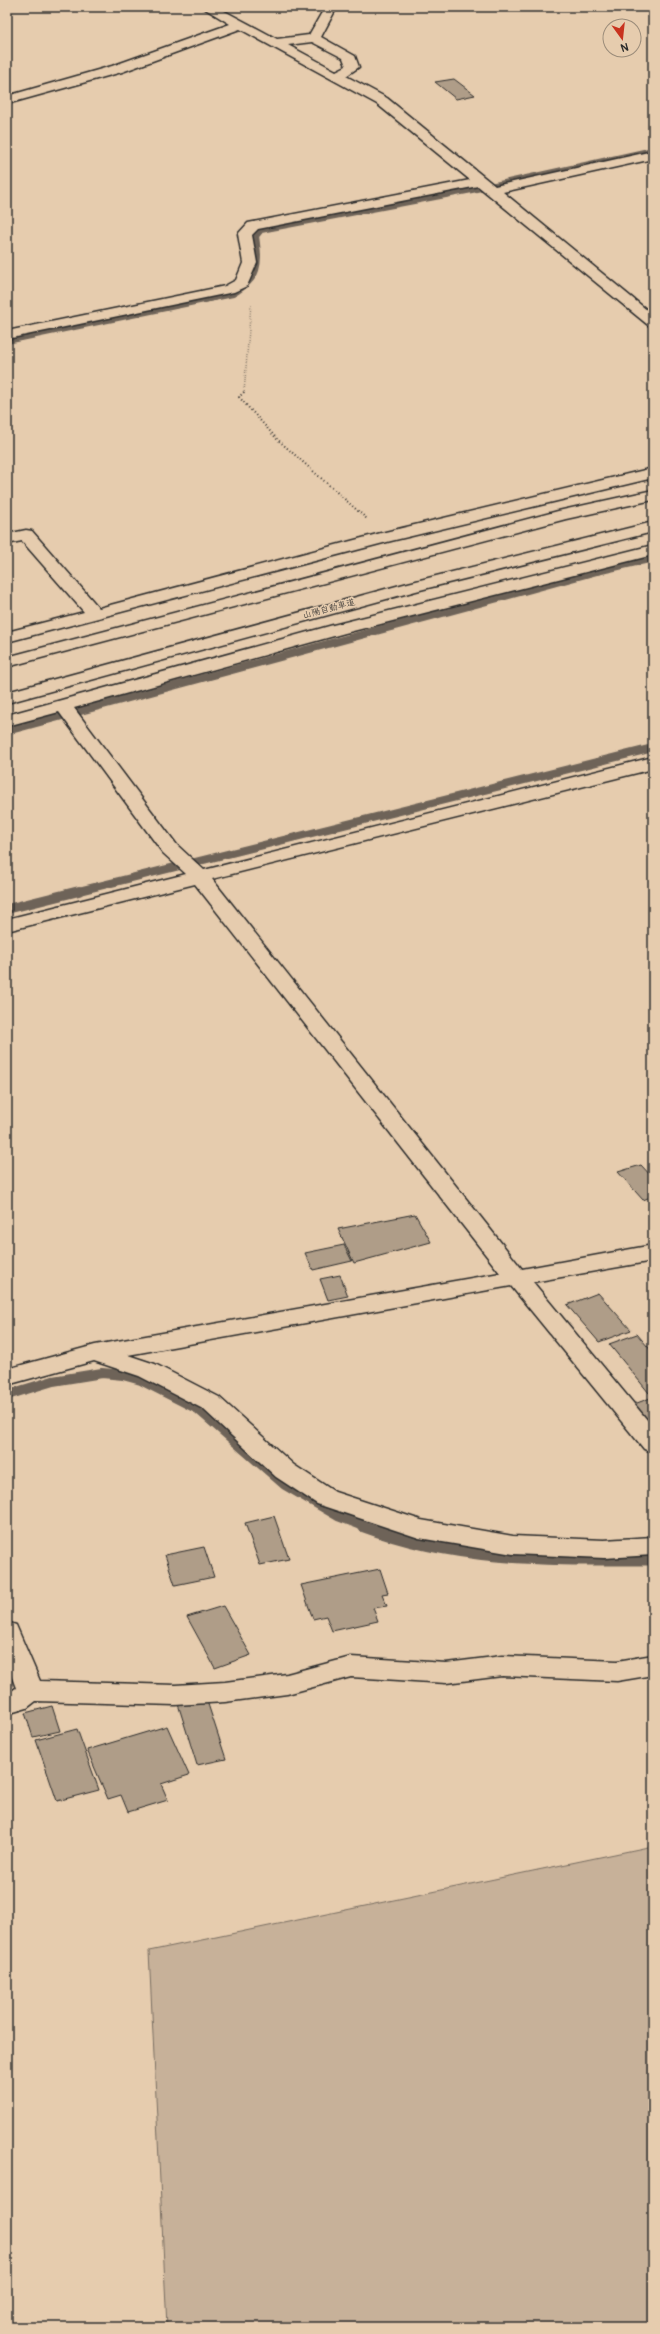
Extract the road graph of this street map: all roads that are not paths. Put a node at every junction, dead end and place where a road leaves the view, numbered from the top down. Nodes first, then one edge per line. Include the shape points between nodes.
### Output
1 (208, 7) edge
2 (330, 7) edge
3 (242, 24) junction
4 (314, 38) junction
5 (277, 43) junction
6 (337, 76) junction
7 (7, 100) edge
8 (653, 155) edge
9 (485, 187) junction
10 (653, 322) edge
11 (7, 335) edge
12 (653, 473) edge
13 (653, 495) edge
14 (653, 527) edge
15 (7, 539) edge
16 (653, 550) edge
17 (95, 614) junction
18 (7, 637) edge
19 (7, 662) edge
20 (7, 698) edge
21 (67, 711) junction
22 (7, 721) edge
23 (653, 763) edge
24 (191, 869) junction
25 (7, 925) edge
26 (653, 1253) edge
27 (516, 1277) junction
28 (95, 1353) junction
29 (7, 1377) edge
30 (653, 1443) edge
31 (653, 1546) edge
32 (7, 1632) edge
33 (653, 1665) edge
34 (31, 1692) junction
35 (7, 1704) edge

1 - 3 main road
2 - 4 main road
3 - 5 main road
3 - 7 main road via 118,69
4 - 5 main road
4 - 6 main road via 350,56 353,67
5 - 6 main road
6 - 9 main road via 382,101
8 - 9 main road
9 - 10 main road
9 - 11 main road via 253,226 245,234 250,263 242,283 229,289
12 - 17 main road via 387,537
13 - 19 main road via 549,519
14 - 20 main road, 山陽自動車道 via 246,631
15 - 17 main road via 26,535
16 - 21 main road via 339,629
17 - 18 main road
21 - 22 main road
21 - 24 main road via 170,849
23 - 24 main road
24 - 25 main road
24 - 27 main road
26 - 27 main road
27 - 28 main road
27 - 30 main road
28 - 29 main road
28 - 31 main road via 147,1370 211,1403 285,1471 326,1498 419,1528 514,1545 604,1549
32 - 34 main road
33 - 34 main road via 617,1672 502,1666 446,1673 351,1667 287,1684 211,1693 175,1695
34 - 35 main road via 18,1701

